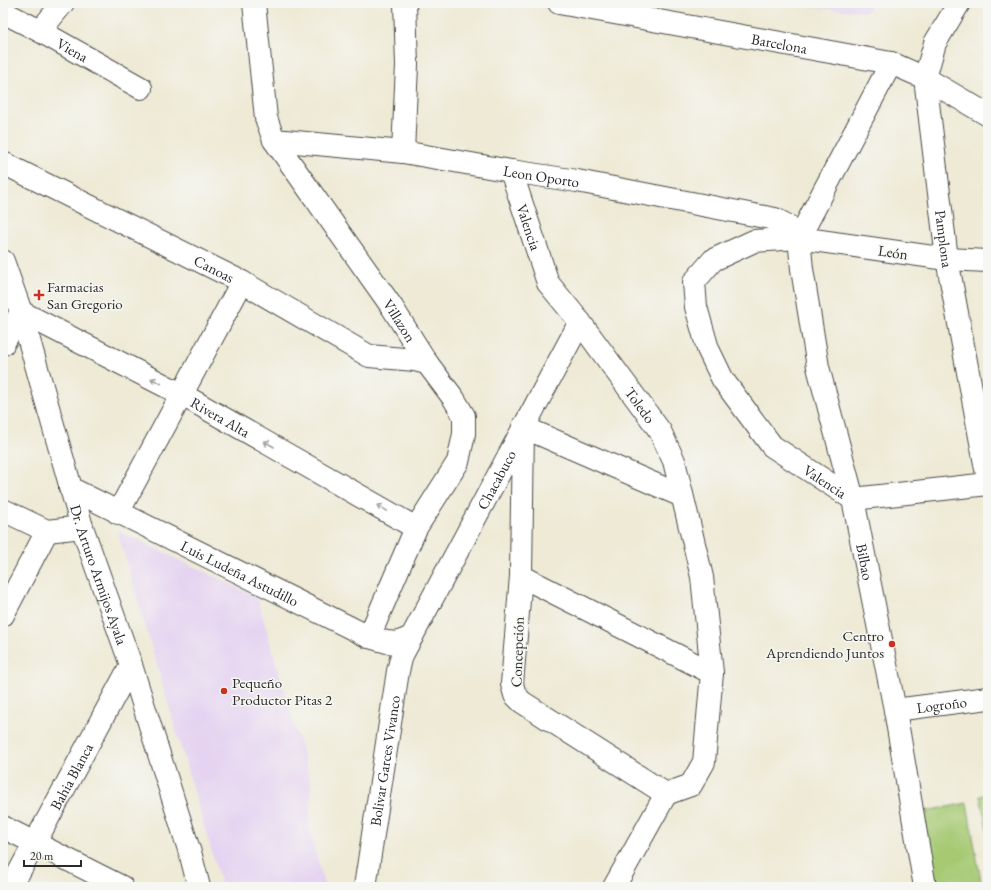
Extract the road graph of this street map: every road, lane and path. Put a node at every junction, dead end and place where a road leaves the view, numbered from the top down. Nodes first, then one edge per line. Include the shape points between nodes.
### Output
1 (63, 3) edge
2 (254, 3) edge
3 (405, 3) edge
4 (559, 3) edge
5 (960, 3) edge
6 (3, 12) edge
7 (40, 30) junction
8 (891, 63) junction
9 (925, 78) junction
10 (141, 88) dead end
11 (988, 115) edge
12 (274, 140) junction
13 (403, 152) junction
14 (3, 163) edge
15 (511, 171) junction
16 (799, 238) junction
17 (947, 259) junction
18 (3, 261) edge
19 (988, 262) edge
20 (242, 282) junction
21 (548, 284) joint
22 (21, 312) junction
23 (580, 322) junction
24 (3, 344) edge
25 (427, 363) junction
26 (724, 380) joint
27 (181, 394) junction
28 (523, 428) junction
29 (988, 480) edge
30 (988, 484) edge
31 (70, 488) junction
32 (682, 496) junction
33 (853, 499) junction
34 (3, 510) edge
35 (118, 513) junction
36 (82, 527) junction
37 (416, 528) junction
38 (47, 531) junction
39 (521, 576) junction
40 (3, 615) edge
41 (369, 637) junction
42 (412, 637) junction
43 (131, 665) junction
44 (712, 673) junction
45 (988, 698) edge
46 (895, 710) junction
47 (666, 794) junction
48 (3, 827) edge
49 (34, 843) junction
50 (12, 887) edge
51 (122, 887) edge
52 (199, 887) edge
53 (365, 887) edge
54 (614, 887) edge
55 (925, 887) edge

1 - 7 street
2 - 12 street, Villazon via 266,118
3 - 13 street via 407,65
4 - 8 street, Barcelona
5 - 9 street, Pamplona via 935,43
6 - 7 street, Viena
7 - 10 street, Viena
8 - 9 street, Barcelona
8 - 16 street
9 - 11 street, Barcelona
9 - 17 street, Pamplona
12 - 13 street, Leon Oporto
12 - 25 street, Villazon via 392,307
13 - 15 street, Leon Oporto
14 - 20 street, Canoas
15 - 16 street, Leon Oporto via 775,219 788,226
15 - 21 street, Valencia
16 - 17 street, León
16 - 26 street, León via 754,241 713,260 694,282 700,323 708,349
16 - 33 street, Bilbao via 818,367
17 - 19 street, León
17 - 29 street, Pamplona
18 - 22 street, Dr. Arturo Armijos Ayala
20 - 25 street, Canoas via 369,356
20 - 27 street
21 - 23 street, Toledo
22 - 24 street
27 -> 22 street, Rivera Alta
22 - 31 street, Dr. Arturo Armijos Ayala
23 - 28 street, Chacabuco
23 - 32 street, Toledo via 660,431 674,461
25 - 37 street, Villazon via 464,416 464,434 458,462
26 - 33 street, Valencia via 772,446
27 - 35 street
37 -> 27 street, Rivera Alta
28 - 32 street
28 - 39 street, Concepción
28 - 42 street, Chacabuco
30 - 33 street, Valencia
31 - 35 street, Luis Ludeña Astudillo
31 - 36 street, Dr. Arturo Armijos Ayala
32 - 44 street, Toledo via 702,577
33 - 46 street, Bilbao
34 - 38 street
35 - 41 street, Luis Ludeña Astudillo
36 - 38 street
36 - 43 street, Dr. Arturo Armijos Ayala
37 - 41 street, Villazon
38 - 40 street
39 - 44 street
39 - 47 street, Concepción via 512,684 515,695 522,702
41 - 42 street, Luis Ludeña Astudillo via 397,643
42 - 53 street, Bolivar Garces Vivanco via 402,655 398,671
43 - 49 street, Bahia Blanca
43 - 52 street, Dr. Arturo Armijos Ayala
44 - 47 street, Toledo via 704,762 691,785
45 - 46 street, Logroño
46 - 55 street, Bilbao
47 - 54 street
48 - 49 street
49 - 50 street, Bahia Blanca
49 - 51 street

